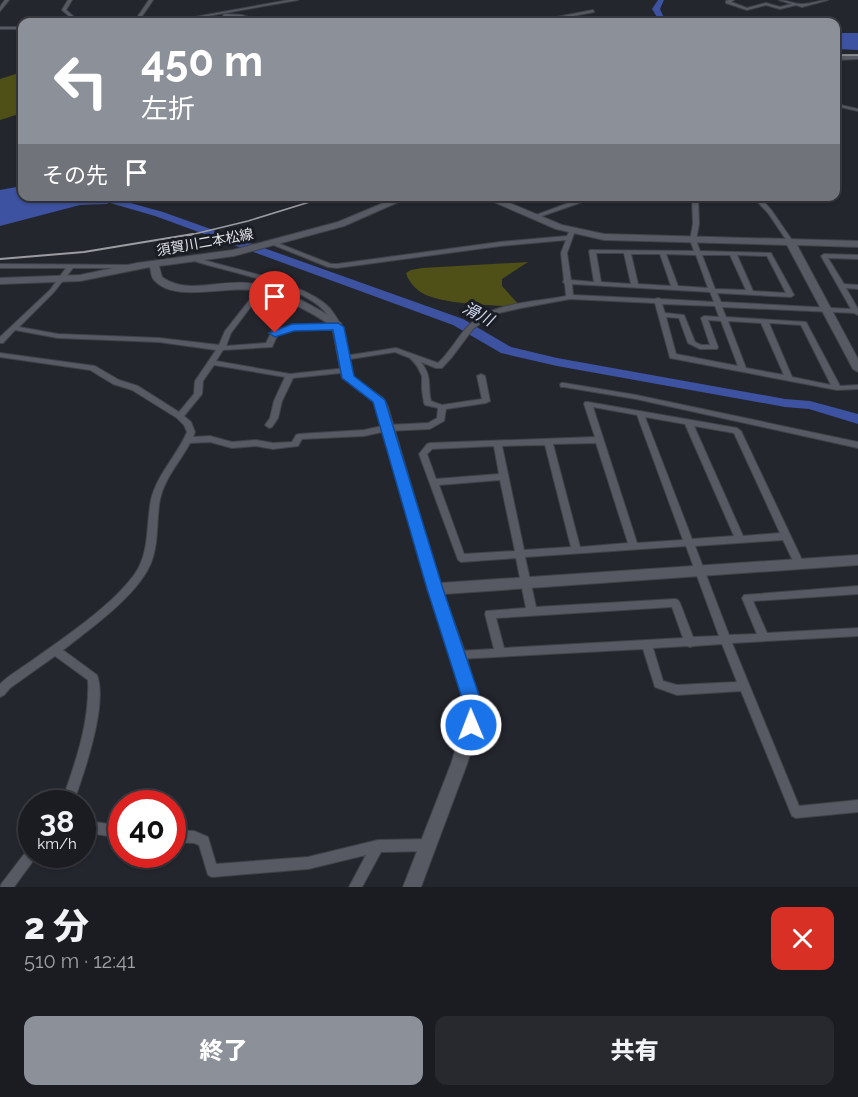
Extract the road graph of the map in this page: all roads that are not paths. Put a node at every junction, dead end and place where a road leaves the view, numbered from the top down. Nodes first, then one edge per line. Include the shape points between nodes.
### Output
1 (7, 0) edge
2 (70, 0) edge
3 (151, 0) edge
4 (296, 0) edge
5 (732, 0) edge
6 (754, 0) edge
7 (781, 0) edge
8 (807, 0) edge
9 (826, 0) edge
10 (260, 3) edge
11 (815, 3) junction
12 (766, 4) junction
13 (794, 4) junction
14 (0, 10) edge
15 (593, 11) dead end
16 (215, 13) junction
17 (73, 18) edge
18 (139, 18) edge
19 (189, 18) edge
20 (248, 18) edge
21 (557, 18) edge
22 (0, 28) edge
23 (18, 28) edge
24 (858, 57) edge
25 (840, 58) edge
26 (840, 106) edge
27 (858, 110) edge
28 (396, 201) edge
29 (496, 201) edge
30 (582, 201) edge
31 (694, 201) edge
32 (760, 201) edge
33 (534, 217) junction
34 (570, 234) junction
35 (693, 240) junction
36 (791, 243) junction
37 (271, 244) junction
38 (854, 244) edge
39 (627, 252) junction
40 (662, 252) junction
41 (699, 253) junction
42 (733, 254) junction
43 (858, 256) edge
44 (196, 260) junction
45 (154, 264) junction
46 (0, 266) edge
47 (71, 266) junction
48 (137, 266) junction
49 (60, 279) junction
50 (0, 281) edge
51 (566, 282) junction
52 (598, 284) junction
53 (635, 286) junction
54 (843, 286) junction
55 (858, 287) edge
56 (675, 288) junction
57 (261, 289) junction
58 (713, 291) junction
59 (751, 293) junction
60 (570, 297) junction
61 (658, 300) junction
62 (719, 304) junction
63 (826, 310) junction
64 (857, 313) edge
65 (662, 315) junction
66 (724, 319) junction
67 (764, 321) junction
68 (337, 326) junction
69 (13, 328) junction
70 (0, 341) edge
71 (222, 348) junction
72 (0, 355) edge
73 (413, 357) junction
74 (212, 362) junction
75 (345, 364) junction
76 (743, 369) junction
77 (858, 369) edge
78 (290, 376) junction
79 (481, 376) dead end
80 (789, 378) junction
81 (564, 386) dead end
82 (858, 387) edge
83 (837, 388) junction
84 (442, 407) junction
85 (640, 413) junction
86 (180, 417) junction
87 (688, 422) junction
88 (268, 425) dead end
89 (387, 428) junction
90 (188, 440) junction
91 (598, 440) junction
92 (548, 441) junction
93 (497, 443) junction
94 (858, 445) edge
95 (504, 477) junction
96 (433, 482) junction
97 (786, 536) junction
98 (740, 539) junction
99 (690, 543) junction
100 (633, 546) junction
101 (576, 550) junction
102 (520, 553) junction
103 (858, 560) edge
104 (799, 564) junction
105 (701, 571) junction
106 (526, 582) junction
107 (435, 589) junction
108 (858, 590) edge
109 (532, 612) junction
110 (858, 632) edge
111 (764, 638) junction
112 (726, 641) junction
113 (690, 643) junction
114 (647, 645) junction
115 (55, 650) junction
116 (500, 653) junction
117 (458, 655) junction
118 (745, 686) junction
119 (0, 692) edge
120 (72, 790) edge
121 (858, 806) edge
122 (186, 837) edge
123 (428, 845) junction
124 (378, 846) junction
125 (21, 868) edge
126 (6, 887) edge
127 (355, 887) edge
128 (412, 887) edge

1 - 14 street
2 - 17 street via 64,10
3 - 18 street
4 - 10 street
5 - 12 street via 727,2 747,9
6 - 12 street
7 - 13 street
8 - 11 street
9 - 11 street
10 - 16 street
11 - 13 street
12 - 13 street via 780,8
15 - 21 street
16 - 19 street
16 - 20 street
22 - 23 street
24 - 25 street
26 - 27 street
28 - 37 street, 須賀川二本松線 via 341,224
29 - 33 street
30 - 33 street
31 - 35 street
32 - 36 street
33 - 34 street
34 - 35 street
34 - 37 street via 337,266
34 - 51 street via 564,253
35 - 36 street
35 - 41 street
36 - 38 street
36 - 63 street
37 - 44 street, 須賀川二本松線
38 - 43 street
39 - 40 street
39 - 52 street via 592,251
39 - 53 street
40 - 41 street
40 - 56 street
41 - 42 street
41 - 58 street
42 - 59 street
42 - 59 street via 769,254 791,295
43 - 54 street via 824,256
44 - 45 street, 須賀川二本松線
44 - 68 street via 263,278 315,299 334,315
45 - 48 street, 須賀川二本松線
45 - 57 street via 157,278 172,287
46 - 47 street
47 - 48 street
47 - 49 street
48 - 49 street, 須賀川二本松線 via 91,277
49 - 50 street, 須賀川二本松線
49 - 69 street
51 - 52 street
51 - 60 street
52 - 53 street
53 - 56 street
54 - 55 street
54 - 64 street
56 - 58 street
57 - 68 street via 290,298
57 - 71 street via 228,333
58 - 59 street
58 - 62 street
60 - 61 street
60 - 73 street via 497,312 472,326 439,366
61 - 62 street
61 - 65 street
62 - 63 street
62 - 66 street
63 - 64 street
63 - 77 street
65 - 66 street via 682,316 692,343 700,347 714,347 704,318
65 - 76 street via 673,356
66 - 67 street
66 - 76 street
67 - 80 street
67 - 83 street via 804,323
68 - 71 street via 292,328 275,333 269,345
68 - 75 street
69 - 70 street
69 - 71 street via 58,336 159,340
71 - 74 street
72 - 86 street via 92,368 135,388
73 - 75 street via 396,350
73 - 84 street via 428,377 428,403
74 - 78 street
74 - 86 street via 199,381 198,394
75 - 78 street
75 - 89 street via 351,381 379,400
76 - 80 street
78 - 88 street
79 - 84 street via 486,400
80 - 83 street
81 - 94 street via 636,396
82 - 83 street
84 - 89 street via 441,419 429,426
85 - 87 street
85 - 91 street via 588,404
85 - 99 street
86 - 90 street via 191,432
87 - 97 street via 737,431
87 - 98 street
89 - 90 street via 299,437 295,444 273,446
89 - 107 street
90 - 115 street via 163,480 153,509 150,547 141,574 108,608
91 - 92 street
91 - 100 street
92 - 93 street
92 - 101 street
93 - 95 street
93 - 96 street via 430,446 423,454
95 - 96 street
95 - 102 street
96 - 102 street via 460,558
97 - 98 street
97 - 104 street
98 - 99 street
99 - 100 street
99 - 105 street
100 - 101 street
101 - 102 street
102 - 106 street
103 - 104 street
104 - 105 street
105 - 106 street
105 - 112 street
106 - 107 street
106 - 109 street
107 - 117 street
108 - 111 street via 747,598
109 - 113 street via 675,603
109 - 116 street via 490,614
110 - 111 street
111 - 112 street
112 - 113 street
112 - 118 street
113 - 114 street
114 - 116 street
114 - 118 street via 659,684 676,690
115 - 119 street
115 - 120 street via 93,678 95,689 85,750
116 - 117 street
117 - 123 street via 470,695 471,725
118 - 121 street via 796,812
122 - 124 street via 204,841 212,871 308,863
123 - 124 street
123 - 128 street
124 - 127 street
125 - 126 street

